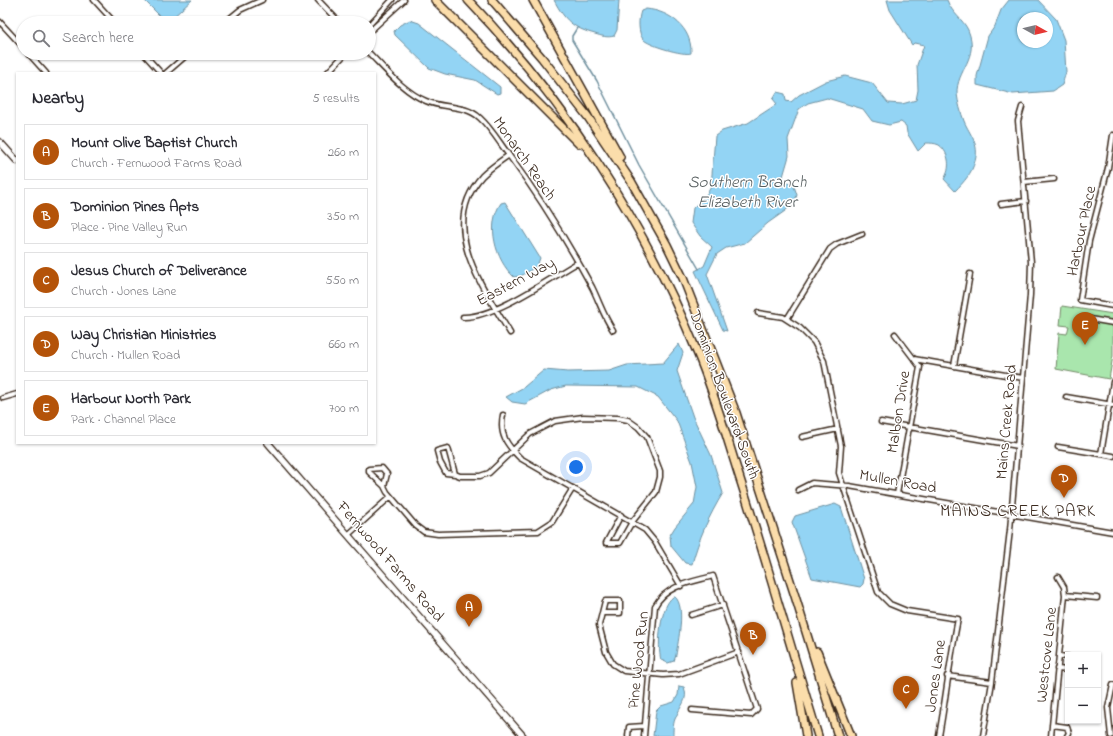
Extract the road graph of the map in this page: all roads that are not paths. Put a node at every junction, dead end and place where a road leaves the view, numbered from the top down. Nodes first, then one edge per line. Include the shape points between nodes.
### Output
1 (94, 0) edge
2 (262, 0) edge
3 (318, 0) edge
4 (392, 0) edge
5 (404, 0) edge
6 (435, 0) edge
7 (468, 0) edge
8 (492, 0) edge
9 (533, 0) edge
10 (109, 16) edge
11 (233, 16) edge
12 (333, 16) edge
13 (376, 18) edge
14 (0, 22) edge
15 (376, 26) edge
16 (16, 39) edge
17 (34, 60) edge
18 (149, 60) edge
19 (182, 60) edge
20 (339, 60) edge
21 (376, 60) edge
22 (45, 72) edge
23 (160, 72) edge
24 (167, 72) edge
25 (328, 72) edge
26 (1022, 107) dead end
27 (1113, 135) edge
28 (0, 142) edge
29 (508, 155) junction
30 (16, 160) edge
31 (594, 160) junction
32 (1054, 179) dead end
33 (631, 181) junction
34 (1024, 182) junction
35 (1026, 201) junction
36 (1001, 204) dead end
37 (862, 234) dead end
38 (577, 263) junction
39 (970, 274) dead end
40 (1113, 306) edge
41 (497, 309) junction
42 (758, 313) dead end
43 (463, 317) dead end
44 (787, 319) junction
45 (1090, 319) dead end
46 (1113, 323) edge
47 (613, 330) dead end
48 (510, 332) dead end
49 (895, 334) dead end
50 (914, 359) junction
51 (954, 366) junction
52 (1023, 378) junction
53 (1113, 382) edge
54 (16, 394) edge
55 (1066, 397) dead end
56 (3, 398) dead end
57 (1111, 405) edge
58 (503, 415) dead end
59 (881, 422) dead end
60 (910, 427) junction
61 (838, 429) junction
62 (802, 437) dead end
63 (269, 444) edge
64 (1018, 446) junction
65 (1058, 447) dead end
66 (513, 451) junction
67 (1101, 454) junction
68 (1113, 456) edge
69 (456, 474) junction
70 (842, 485) junction
71 (384, 486) junction
72 (573, 488) junction
73 (798, 490) dead end
74 (898, 494) junction
75 (390, 497) junction
76 (1011, 514) junction
77 (621, 515) junction
78 (632, 522) junction
79 (1113, 532) edge
80 (349, 534) junction
81 (1058, 577) dead end
82 (682, 586) junction
83 (1065, 595) junction
84 (795, 596) junction
85 (1097, 598) dead end
86 (723, 605) junction
87 (602, 613) junction
88 (691, 615) dead end
89 (791, 647) junction
90 (739, 652) junction
91 (1058, 656) junction
92 (1065, 657) edge
93 (1057, 669) junction
94 (1065, 670) edge
95 (648, 674) junction
96 (947, 676) junction
97 (992, 682) junction
98 (1113, 685) edge
99 (692, 710) dead end
100 (1052, 725) junction
101 (644, 726) junction
102 (523, 736) edge
103 (628, 736) edge
104 (644, 736) edge
105 (806, 736) edge
106 (818, 736) edge
107 (838, 736) edge
108 (851, 736) edge
109 (939, 736) edge
110 (983, 736) edge
111 (1051, 736) edge
112 (1067, 736) edge
113 (1111, 736) edge

1 - 10 street
2 - 11 street
3 - 12 street
4 - 13 street
5 - 15 street
6 - 31 highway
7 - 31 highway, Dominion Boulevard South via 532,73
8 - 33 highway, Dominion Boulevard South via 565,87
9 - 33 highway via 610,138
14 - 16 street
17 - 22 street
18 - 23 street
19 - 24 street
20 - 25 street
21 - 29 street, Monarch Reach via 415,96 428,102 473,112 484,122
26 - 34 street, Mains Creek Road via 1018,121
27 - 40 street, Harbour Place via 1108,168 1089,241 1080,300
28 - 30 street
29 - 38 street, Monarch Reach via 554,223
29 - 41 street via 490,168 476,185 467,205 464,220 468,257
31 - 89 highway, Dominion Boulevard South via 620,198 654,258 698,354 726,434
32 - 34 street
33 - 84 highway, Dominion Boulevard South via 667,245 705,330 736,413
34 - 35 street, Mains Creek Road
35 - 36 street
35 - 52 street, Mains Creek Road via 1032,271
37 - 44 street via 830,249
38 - 41 street, Eastern Way
38 - 47 street, Monarch Reach
39 - 51 street
41 - 43 street, Eastern Way via 481,316
41 - 48 street
42 - 44 street
44 - 61 street via 808,335 819,350 824,361
45 - 46 street
49 - 50 street
50 - 51 street
50 - 60 street, Malbon Drive via 920,367
51 - 52 street
52 - 64 street, Mains Creek Road
53 - 57 street
54 - 56 street
55 - 57 street
57 - 67 street
58 - 66 street via 503,437
59 - 60 street
60 - 64 street
60 - 74 street, Malbon Drive
61 - 62 street
61 - 70 street via 841,446 839,473
63 - 80 street, Fernwood Farms Road
64 - 76 street, Mains Creek Road
65 - 67 street
66 - 69 street via 489,473 480,476
66 - 72 street via 520,458
66 - 78 street via 535,431 565,418 618,418 633,423 647,437 660,470 660,477 656,492
67 - 68 street
69 - 69 street via 448,448 437,451 443,468 450,474
70 - 73 street, Mullen Road via 812,483
70 - 74 street, Mullen Road
70 - 96 street, Jones Lane via 878,592 890,604 907,611 958,619
71 - 71 street via 387,477 382,468 369,469
71 - 75 street
72 - 75 street via 552,522 544,529 535,531 430,533 416,526
72 - 77 street
74 - 76 street, Mullen Road
75 - 80 street
76 - 79 street, Mullen Road
76 - 97 street, Mains Creek Road
77 - 78 street
77 - 78 street via 606,542 620,543
78 - 82 street via 650,534
80 - 102 street, Fernwood Farms Road
81 - 83 street, Westcove Lane
82 - 86 street, Pine Wood Run via 713,576
82 - 95 street, Pine Wood Run via 666,593 655,606
83 - 85 street
83 - 91 street, Westcove Lane
84 - 107 highway, Dominion Boulevard South
84 - 108 highway
86 - 88 street
86 - 90 street
87 - 87 street via 620,613 620,602 605,601
87 - 95 street via 599,625 610,661 624,671
89 - 105 highway
89 - 106 highway, Dominion Boulevard South
90 - 95 street via 679,674
90 - 99 street via 756,704 757,709 754,713 750,715
91 - 92 street
91 - 93 street, Westcove Lane
93 - 94 street
93 - 100 street, Westcove Lane
95 - 101 street, Pine Wood Run
96 - 97 street
96 - 109 street, Jones Lane
97 - 110 street, Mains Creek Road
98 - 113 street via 1108,708
100 - 111 street, Westcove Lane
100 - 112 street via 1067,727
101 - 103 street via 629,727
101 - 104 street, Pine Wood Run

